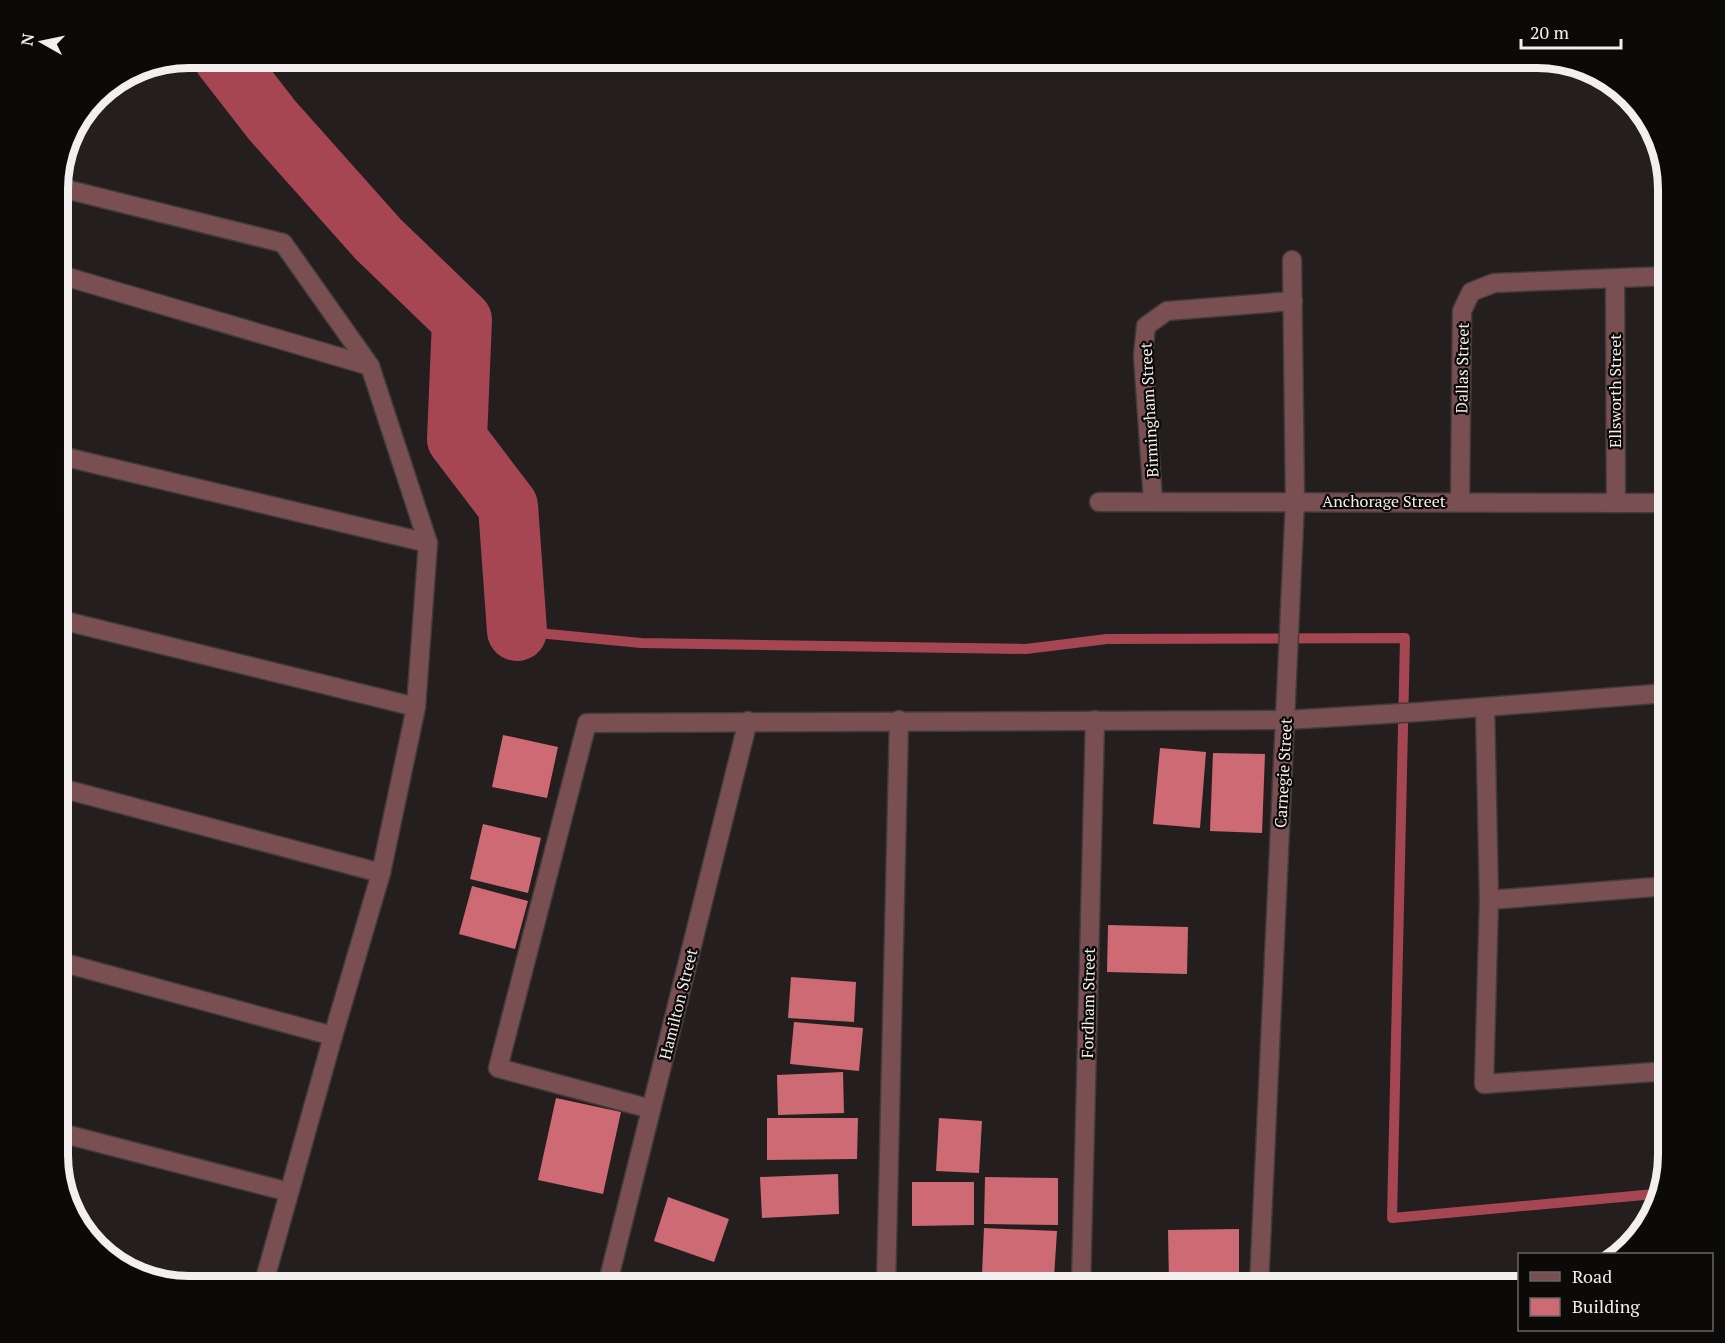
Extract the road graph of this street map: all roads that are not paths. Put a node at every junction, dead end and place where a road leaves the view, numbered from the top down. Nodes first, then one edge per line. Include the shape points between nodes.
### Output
1 (68, 190) edge
2 (1292, 260) dead end
3 (68, 277) edge
4 (1658, 277) edge
5 (1615, 279) junction
6 (1293, 301) junction
7 (370, 366) junction
8 (68, 458) edge
9 (1153, 501) junction
10 (1295, 501) junction
11 (1460, 501) junction
12 (1100, 502) dead end
13 (1616, 502) junction
14 (1658, 503) edge
15 (428, 543) junction
16 (68, 622) edge
17 (1658, 694) edge
18 (416, 707) junction
19 (1485, 707) junction
20 (899, 720) junction
21 (1095, 720) junction
22 (1286, 720) junction
23 (748, 721) junction
24 (68, 790) edge
25 (381, 873) junction
26 (1658, 887) edge
27 (1489, 900) junction
28 (68, 964) edge
29 (333, 1036) junction
30 (1658, 1072) edge
31 (651, 1109) junction
32 (68, 1135) edge
33 (290, 1192) junction
34 (266, 1276) edge
35 (609, 1276) edge
36 (886, 1276) edge
37 (1081, 1276) edge
38 (1259, 1276) edge

1 - 7 street via 284,243
2 - 6 street, Carnegie Street
3 - 7 street
4 - 5 street, Dallas Street
5 - 11 street, Dallas Street via 1494,283 1471,292 1462,311
5 - 13 street, Ellsworth Street
6 - 9 street, Birmingham Street via 1167,311 1146,326 1143,355
6 - 10 street, Carnegie Street
7 - 15 street
8 - 15 street
9 - 10 street, Anchorage Street
9 - 12 street, Anchorage Street
10 - 11 street, Anchorage Street
10 - 22 street, Carnegie Street
11 - 13 street, Anchorage Street
13 - 14 street, Anchorage Street
15 - 18 street
16 - 18 street
17 - 19 street
18 - 25 street
19 - 22 street
19 - 27 street
20 - 21 street
20 - 23 street
20 - 36 street
21 - 22 street
21 - 37 street, Fordham Street
22 - 38 street, Carnegie Street
23 - 31 street, Hamilton Street
23 - 31 street via 587,723 498,1068
24 - 25 street
25 - 29 street
26 - 27 street
27 - 30 street via 1484,1084
28 - 29 street
29 - 33 street
31 - 35 street, Hamilton Street
32 - 33 street
33 - 34 street

